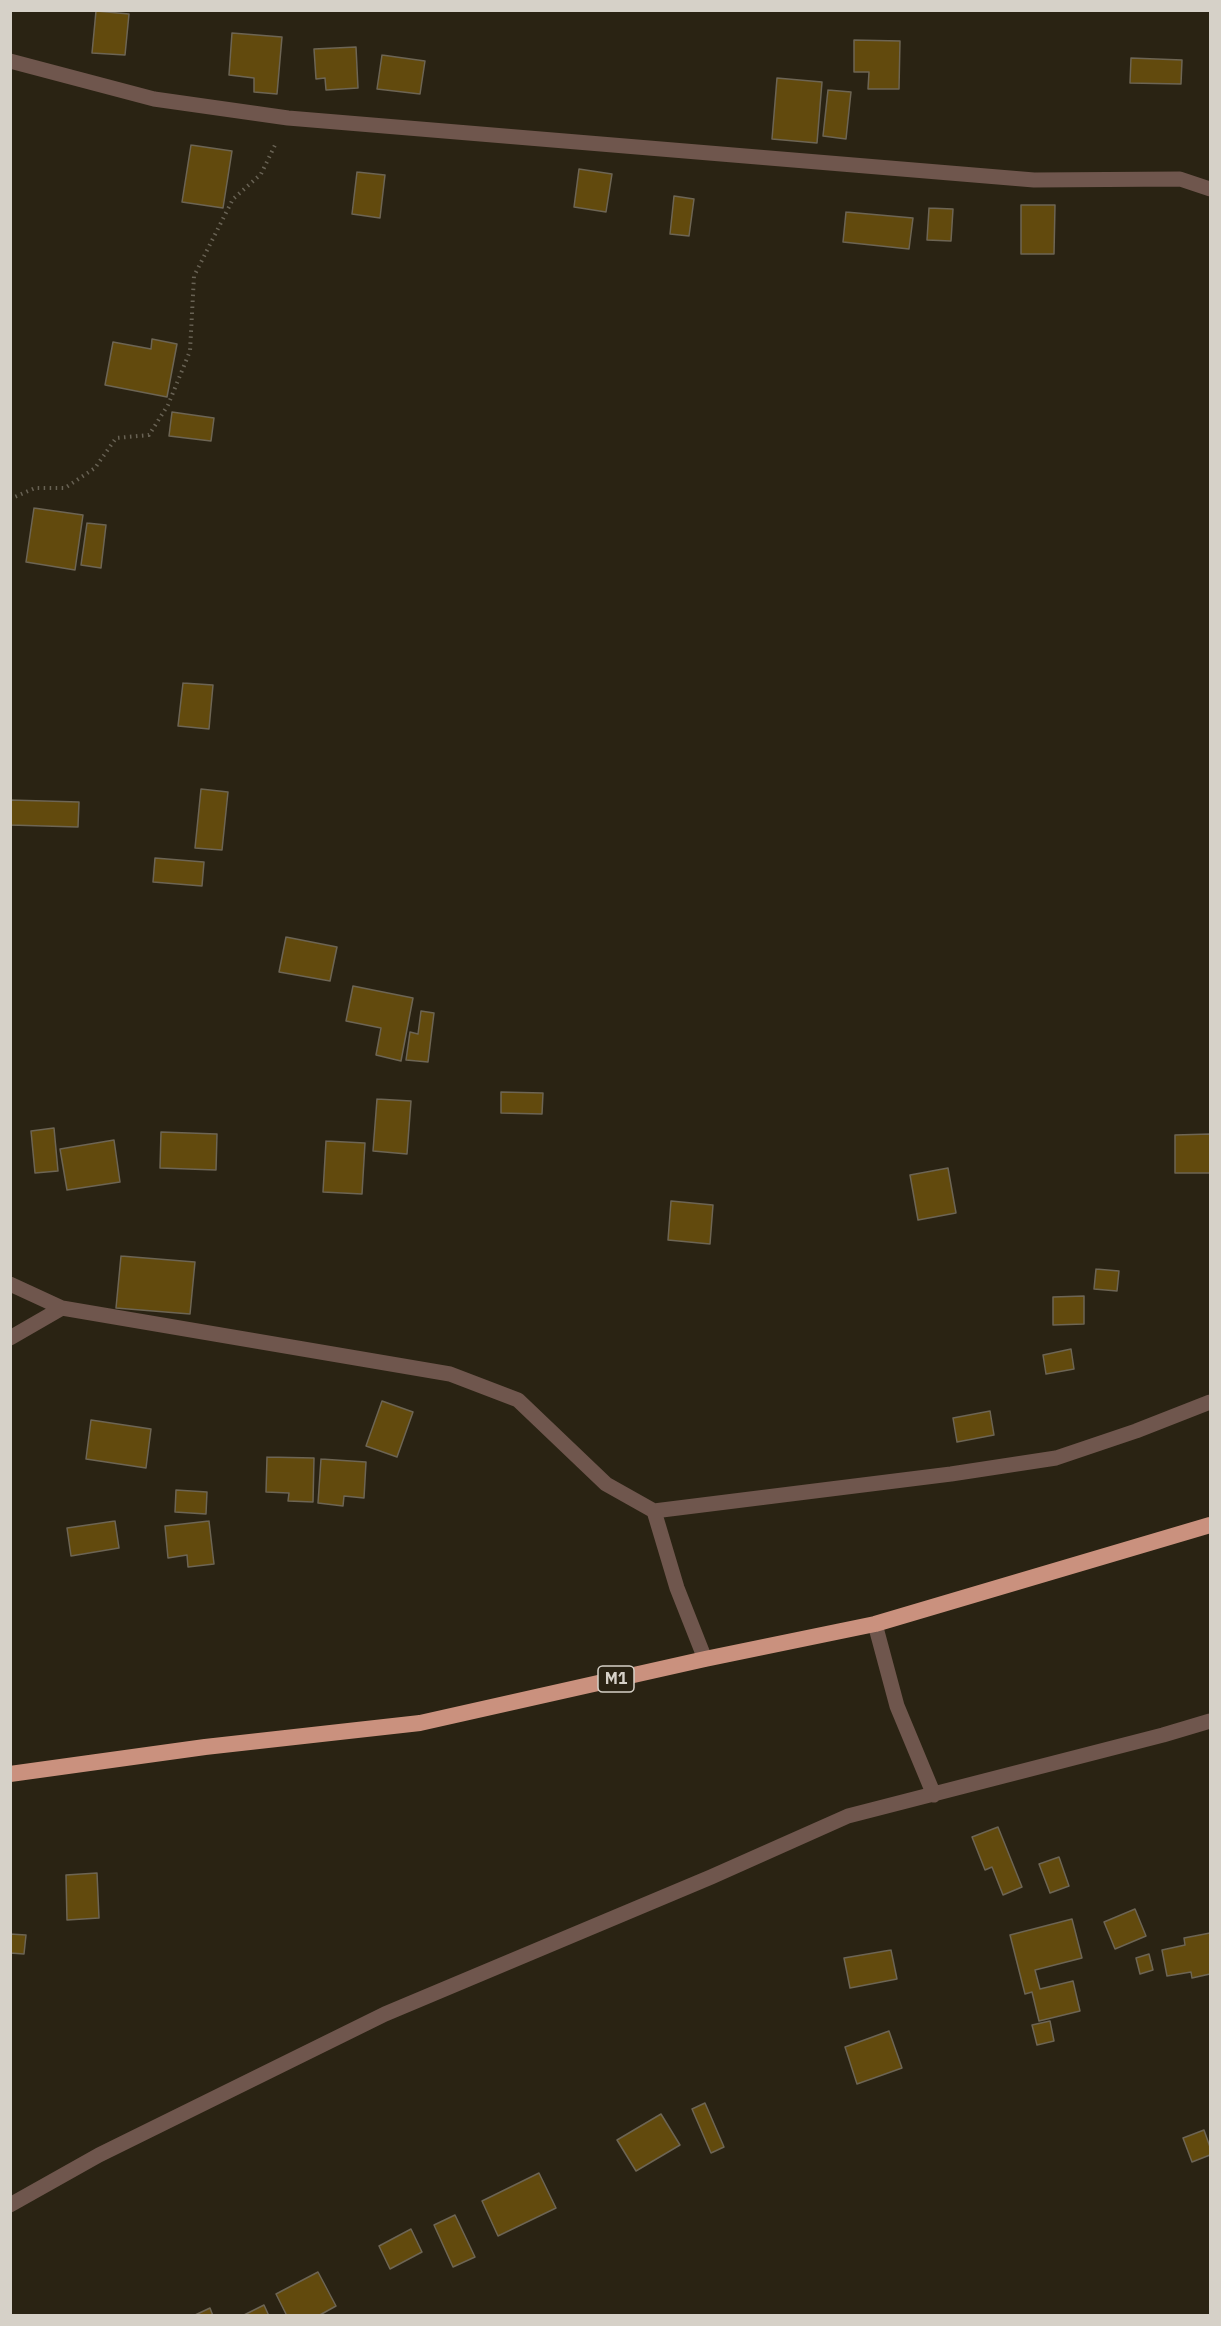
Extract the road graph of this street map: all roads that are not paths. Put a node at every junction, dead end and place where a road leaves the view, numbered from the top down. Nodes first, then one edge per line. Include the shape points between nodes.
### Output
1 (10, 61) edge
2 (1210, 189) edge
3 (10, 1284) edge
4 (62, 1308) junction
5 (10, 1338) edge
6 (1210, 1402) edge
7 (654, 1511) junction
8 (1210, 1526) edge
9 (875, 1624) junction
10 (705, 1659) junction
11 (1210, 1721) edge
12 (10, 1774) edge
13 (934, 1795) junction
14 (10, 2205) edge

1 - 2 street via 154,99 288,118 1034,180 1180,179
3 - 4 street
4 - 5 street
4 - 7 street via 450,1374 518,1400 606,1484
6 - 7 street via 1056,1458
7 - 10 street via 677,1588
8 - 9 highway, M1
9 - 10 highway, M1
9 - 13 street via 897,1706
10 - 12 highway, M1 via 420,1723
11 - 13 street
13 - 14 street via 848,1816 385,2014 99,2155

